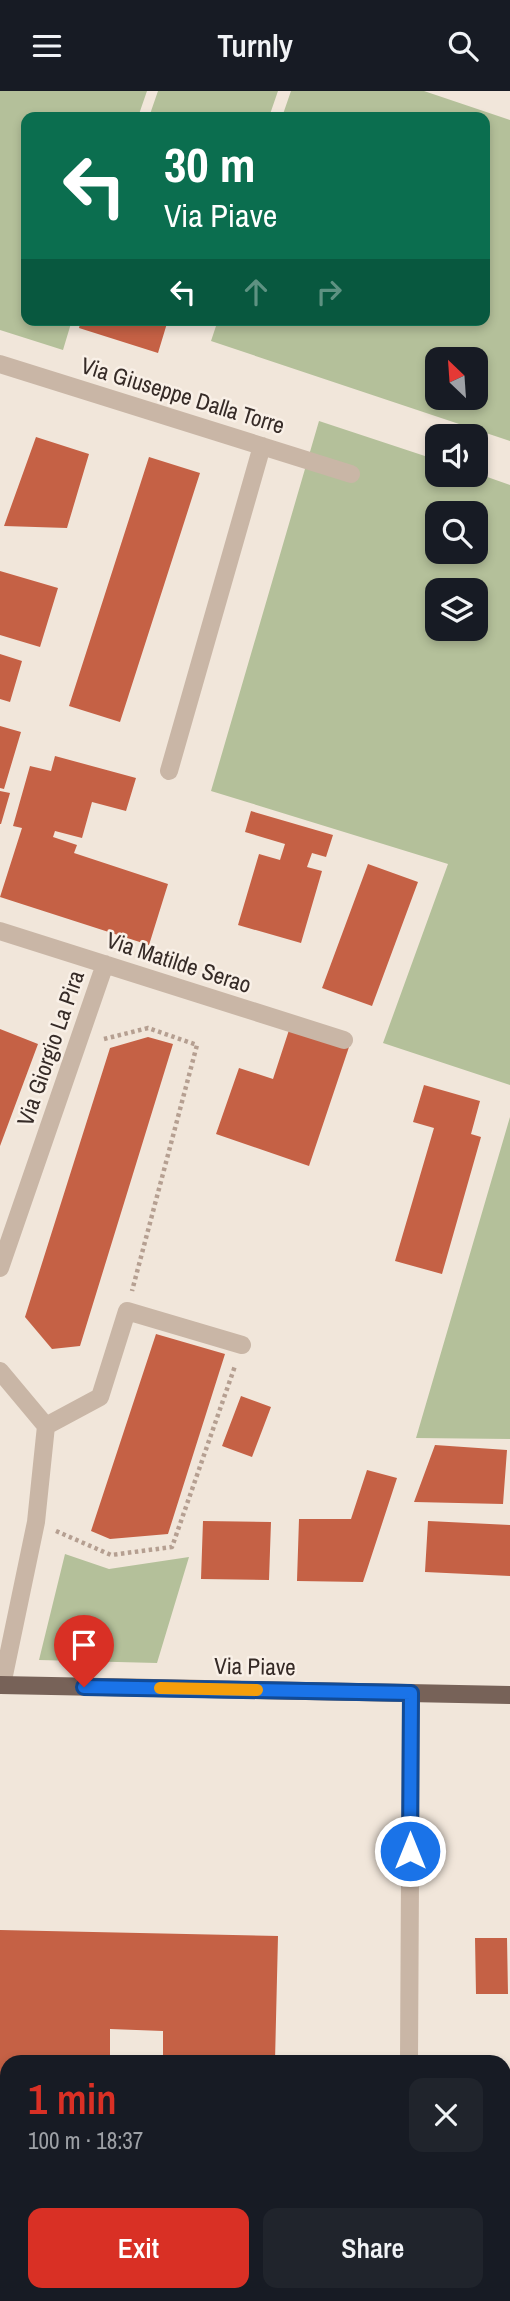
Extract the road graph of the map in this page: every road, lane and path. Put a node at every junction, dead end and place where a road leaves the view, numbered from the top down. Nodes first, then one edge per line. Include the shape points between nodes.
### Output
1 (1, 367) edge
2 (262, 446) junction
3 (351, 474) dead end
4 (169, 771) dead end
5 (0, 931) edge
6 (104, 964) junction
7 (344, 1040) dead end
8 (76, 1047) junction
9 (0, 1268) edge
10 (127, 1311) junction
11 (242, 1345) joint
12 (0, 1371) edge
13 (46, 1426) junction
14 (36, 1522) junction
15 (1, 1685) edge
16 (411, 1693) junction
17 (510, 1695) edge
18 (409, 2055) edge

1 - 2 street, Via Giuseppe Dalla Torre
2 - 3 street, Via Giuseppe Dalla Torre
2 - 4 street
5 - 6 street, Via Matilde Serao
6 - 7 street, Via Matilde Serao
6 - 8 street, Via Giorgio La Pira
8 - 9 street, Via Giorgio La Pira
8 - 10 path via 148,1028 197,1045
10 - 11 street
10 - 13 street via 100,1397
11 - 14 path via 172,1547 111,1555
12 - 13 street
13 - 14 street
14 - 15 street
15 - 16 main road, Via Piave
16 - 17 main road, Via Piave
16 - 18 street

